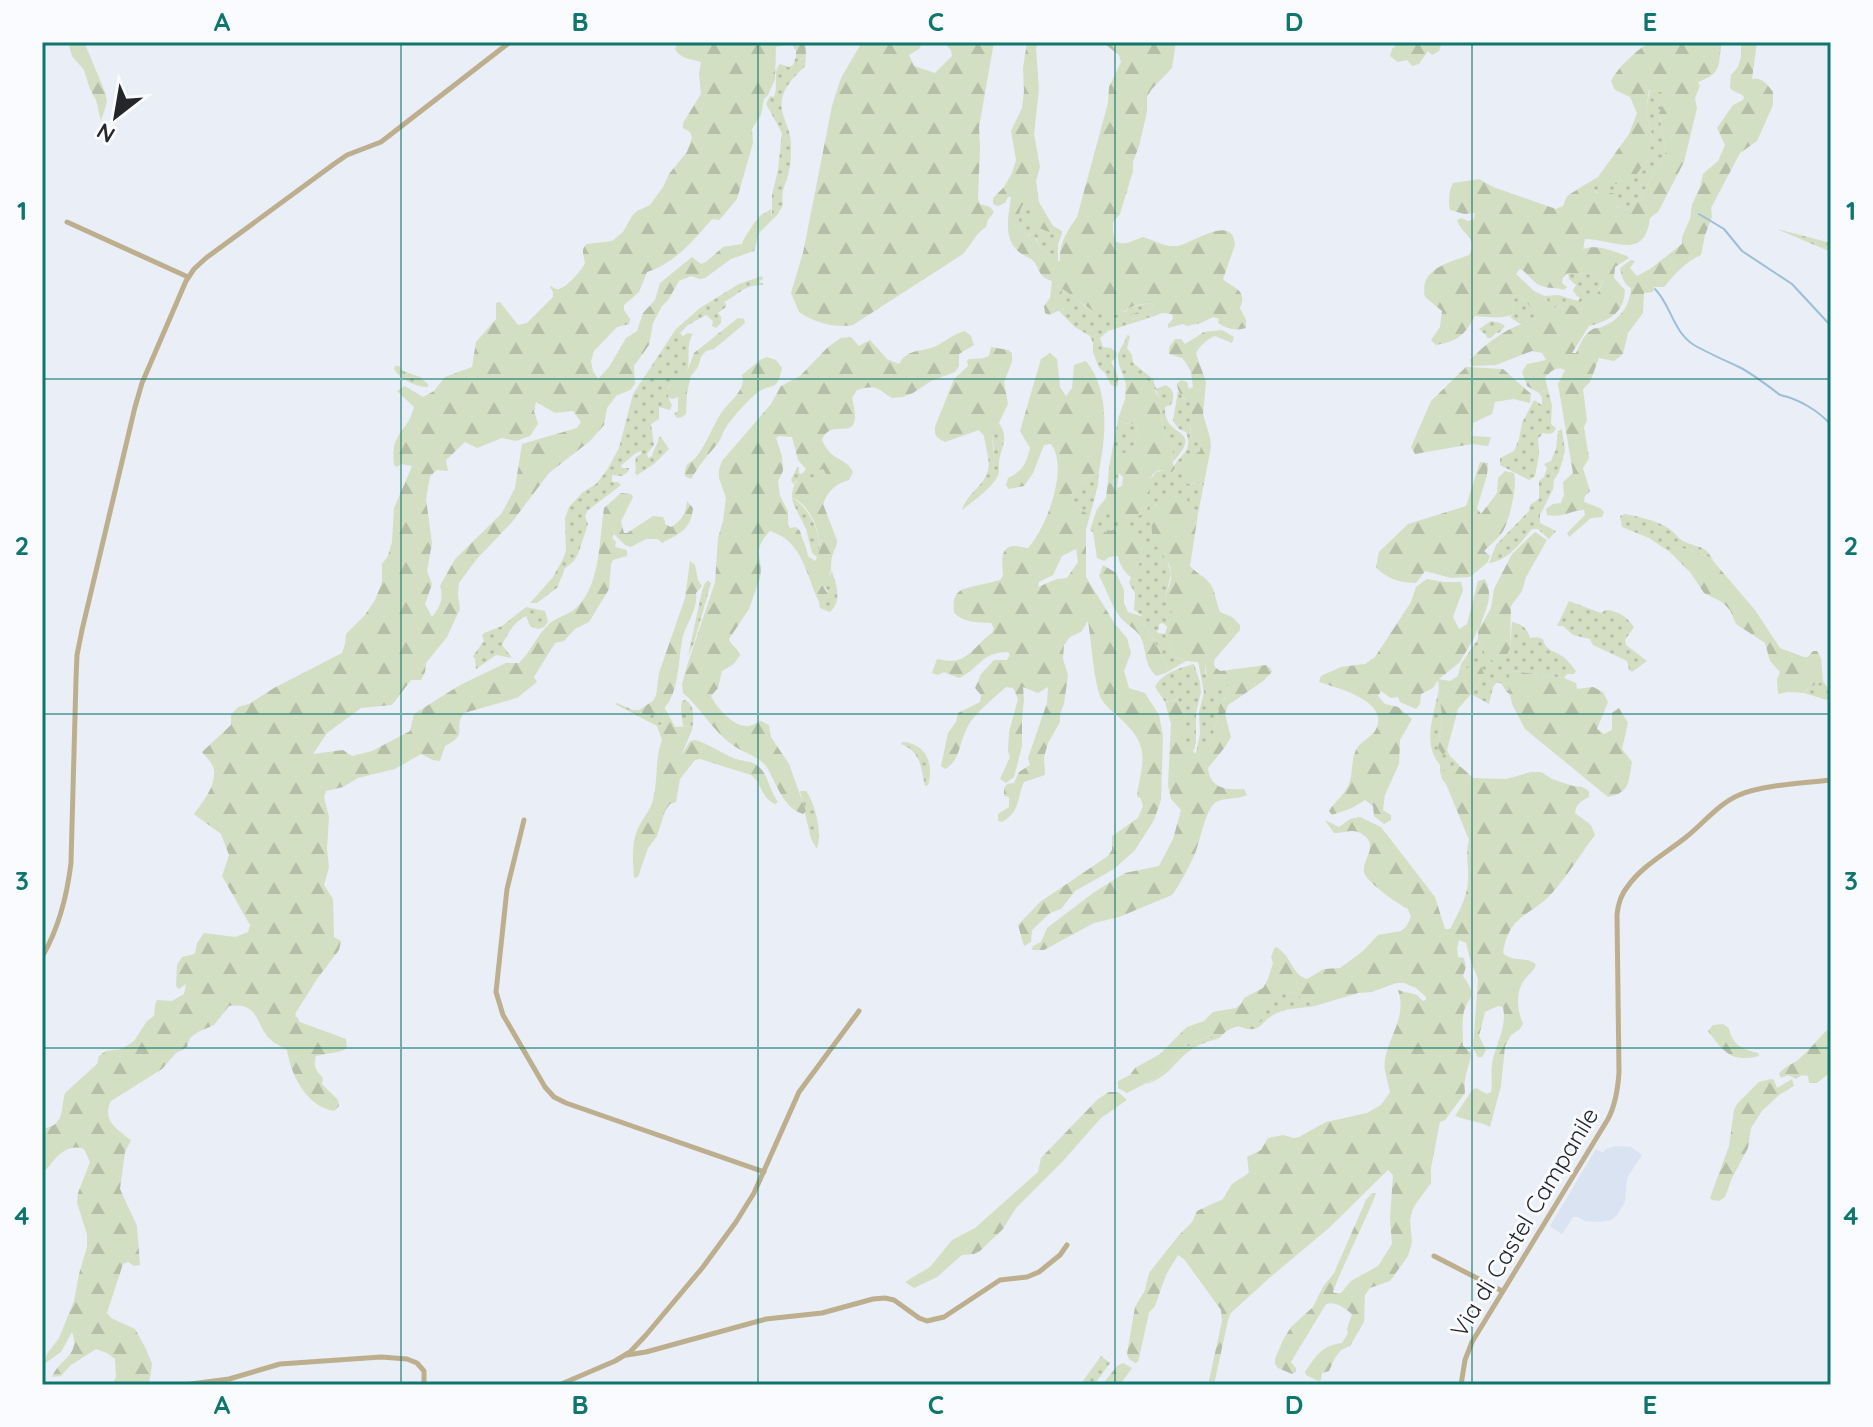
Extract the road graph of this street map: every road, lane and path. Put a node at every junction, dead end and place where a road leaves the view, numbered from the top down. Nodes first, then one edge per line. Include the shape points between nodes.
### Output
1 (510, 42) edge
2 (67, 222) dead end
3 (188, 277) junction
4 (1831, 780) edge
5 (524, 820) dead end
6 (42, 957) edge
7 (859, 1011) dead end
8 (764, 1172) junction
9 (1067, 1245) dead end
10 (1434, 1256) dead end
11 (1502, 1291) junction
12 (626, 1355) junction
13 (183, 1385) edge
14 (424, 1385) edge
15 (559, 1385) edge
16 (1461, 1385) edge

1 - 3 street via 381,142 337,161
2 - 3 street
3 - 6 street via 142,383 82,630 71,863 55,931
4 - 11 street, Via di Castel Campanile via 1734,797 1627,887 1617,915 1615,1103
5 - 8 street via 507,889 496,992 502,1013 545,1087 566,1103
7 - 8 street via 799,1092
8 - 12 street via 713,1254
9 - 12 street via 1037,1274 1000,1280 936,1320 922,1319 892,1300 873,1299 822,1313 766,1319
10 - 11 street
11 - 16 street, Via di Castel Campanile via 1467,1354
12 - 15 street
13 - 14 street via 280,1364 378,1357 417,1363

